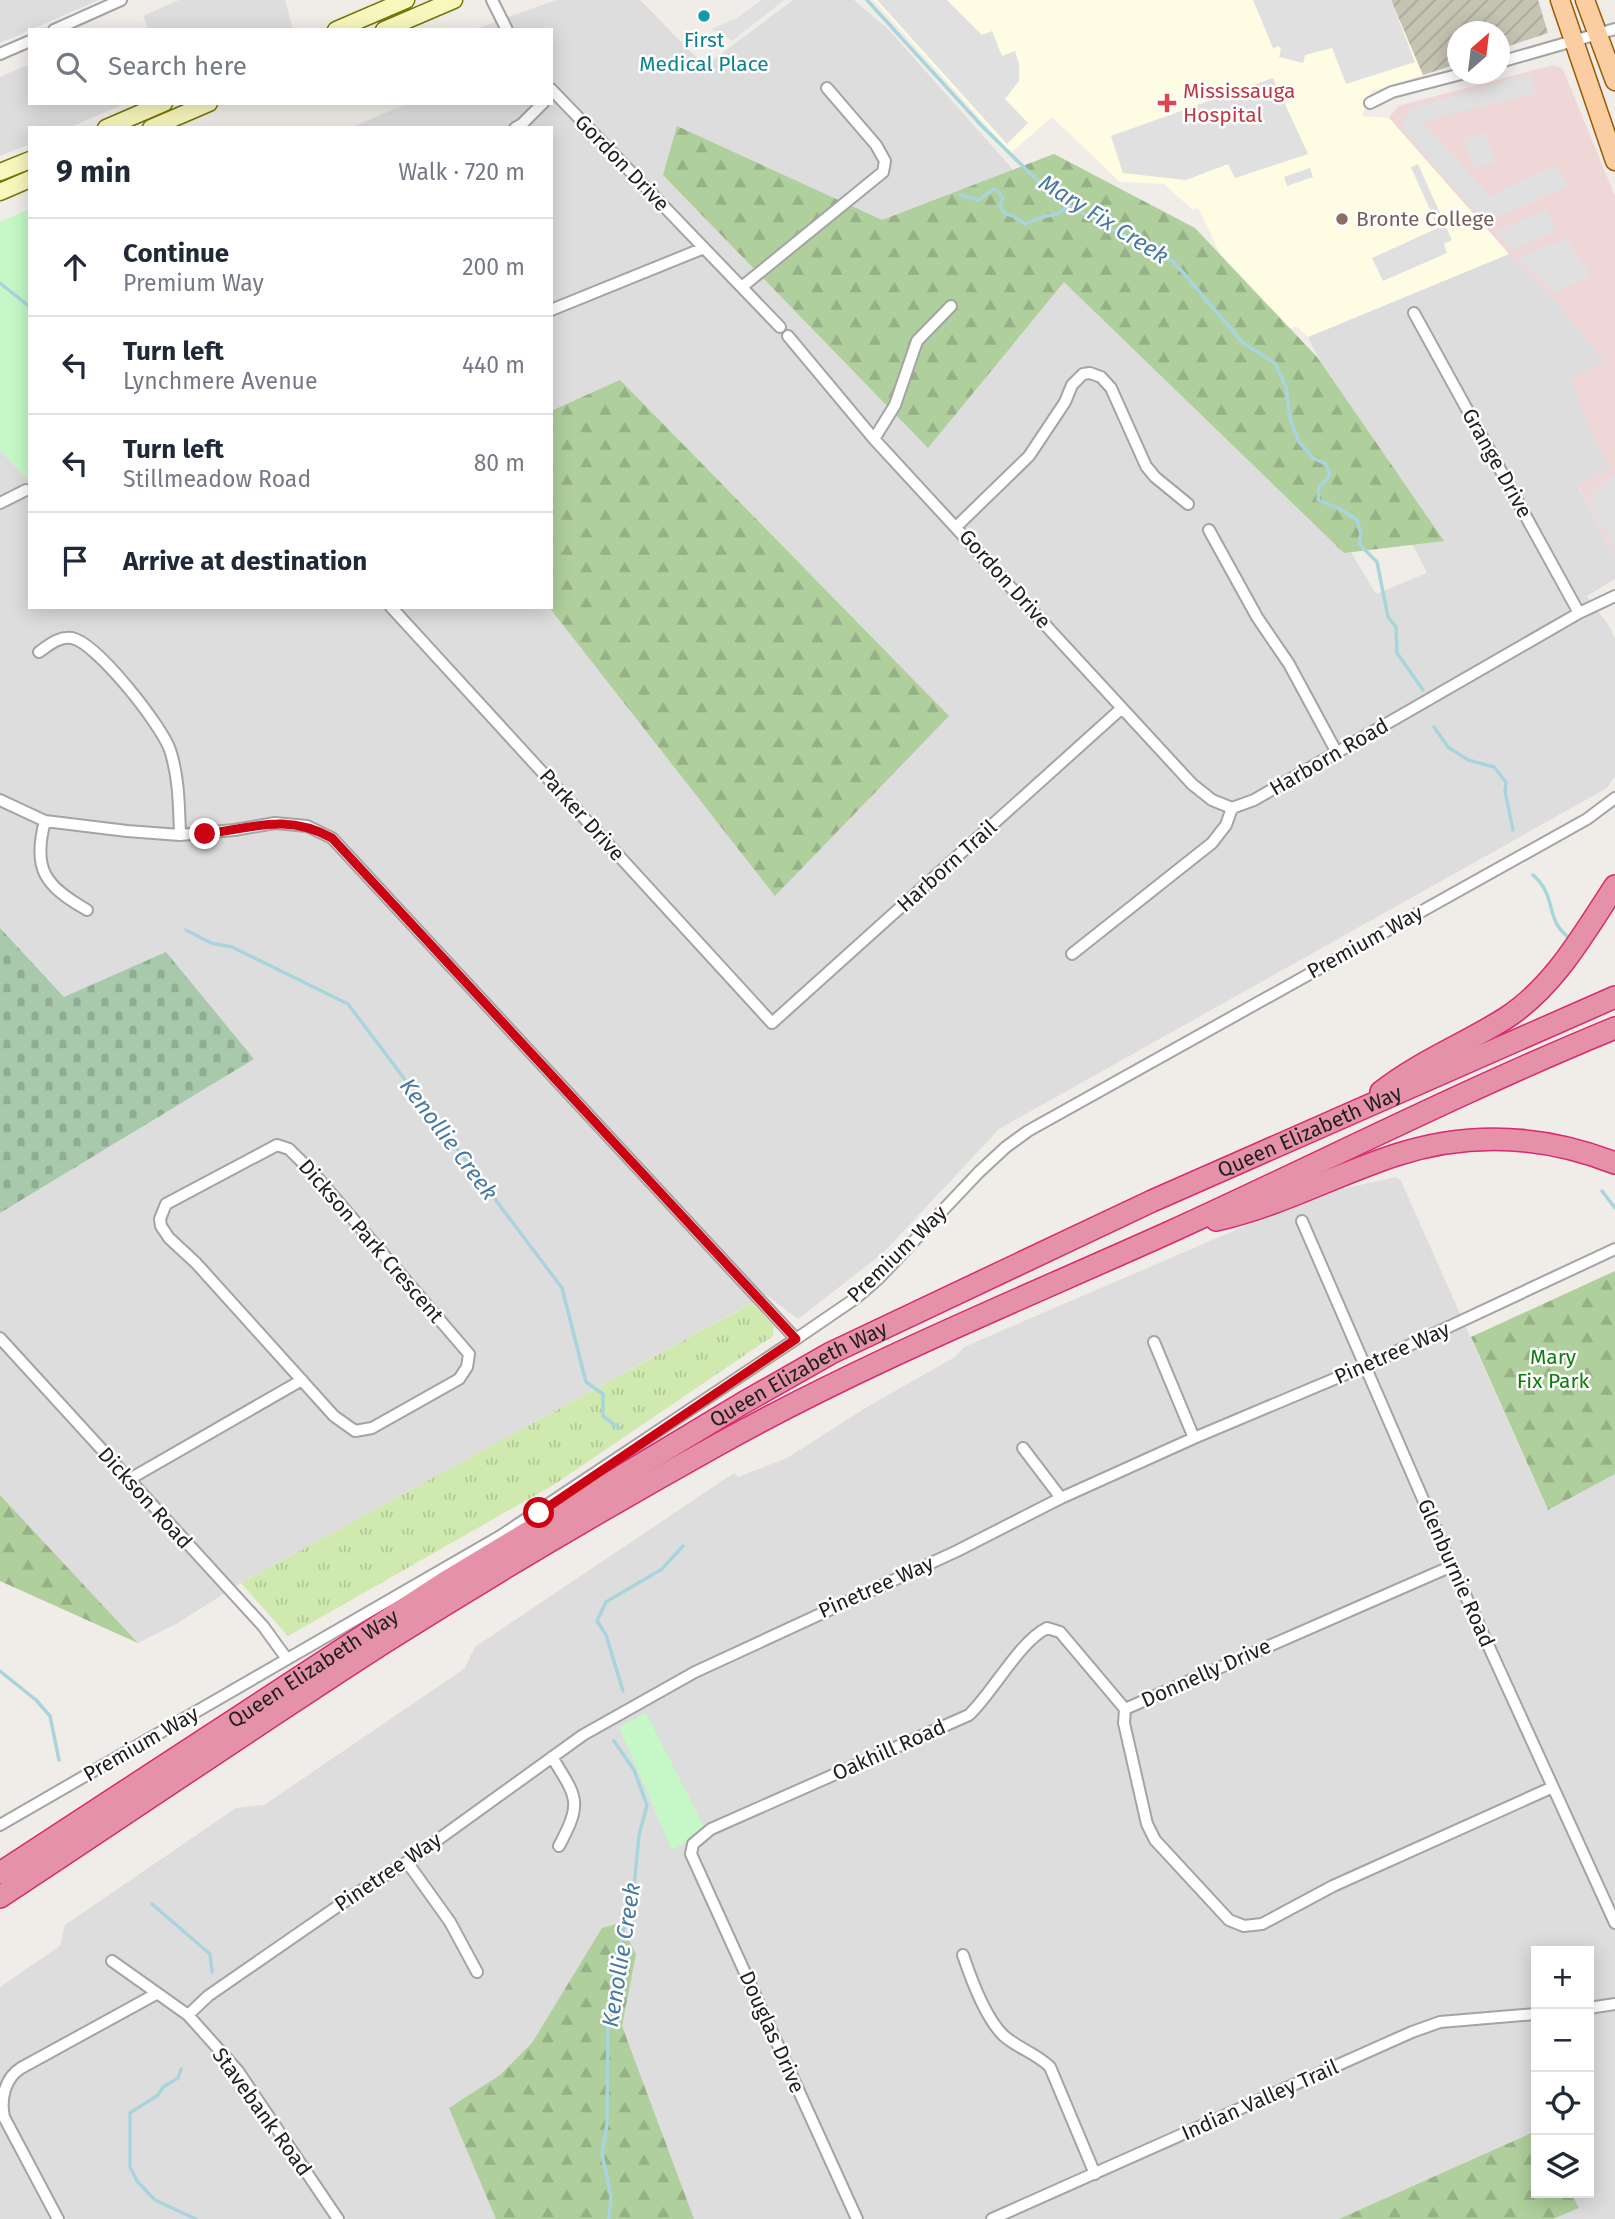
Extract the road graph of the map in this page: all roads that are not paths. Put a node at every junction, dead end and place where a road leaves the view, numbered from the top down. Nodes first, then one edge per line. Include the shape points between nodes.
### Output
1 (121, 0) edge
2 (406, 0) edge
3 (454, 0) edge
4 (492, 0) edge
5 (1560, 0) edge
6 (1585, 0) edge
7 (58, 28) edge
8 (341, 28) edge
9 (389, 28) edge
10 (506, 28) edge
11 (1615, 29) edge
12 (1597, 34) junction
13 (1574, 41) junction
14 (28, 42) edge
15 (0, 54) edge
16 (1510, 59) edge
17 (1447, 78) edge
18 (1615, 81) edge
19 (827, 88) dead end
20 (553, 93) edge
21 (1370, 103) dead end
22 (159, 105) edge
23 (204, 105) edge
24 (541, 105) edge
25 (111, 126) edge
26 (156, 126) edge
27 (520, 126) edge
28 (28, 161) edge
29 (1615, 161) edge
30 (0, 172) edge
31 (28, 180) edge
32 (0, 192) edge
33 (705, 248) junction
34 (743, 286) junction
35 (951, 306) dead end
36 (553, 309) edge
37 (1414, 313) dead end
38 (874, 439) junction
39 (26, 490) dead end
40 (0, 503) edge
41 (1188, 504) dead end
42 (957, 526) junction
43 (1209, 530) dead end
44 (1614, 599) edge
45 (393, 609) edge
46 (1579, 613) junction
47 (39, 652) dead end
48 (1122, 708) junction
49 (1337, 753) junction
50 (1615, 798) edge
51 (0, 800) edge
52 (1232, 808) junction
53 (45, 821) junction
54 (180, 835) junction
55 (1615, 886) edge
56 (87, 910) dead end
57 (1072, 954) dead end
58 (1615, 998) edge
59 (772, 1024) joint
60 (1615, 1028) edge
61 (1354, 1113) junction
62 (1615, 1163) edge
63 (1302, 1222) dead end
64 (1176, 1229) junction
65 (1615, 1250) edge
66 (0, 1338) edge
67 (796, 1339) junction
68 (1154, 1342) dead end
69 (1365, 1366) junction
70 (302, 1380) junction
71 (1194, 1438) junction
72 (1023, 1448) dead end
73 (128, 1480) junction
74 (1061, 1498) junction
75 (1452, 1566) junction
76 (287, 1658) junction
77 (1125, 1709) junction
78 (552, 1757) junction
79 (1553, 1787) junction
80 (0, 1825) edge
81 (693, 1844) joint
82 (559, 1846) dead end
83 (407, 1862) junction
84 (0, 1873) edge
85 (0, 1897) edge
86 (1615, 1923) edge
87 (963, 1955) dead end
88 (112, 1961) dead end
89 (477, 1972) dead end
90 (156, 1994) junction
91 (1615, 2004) edge
92 (1594, 2007) edge
93 (1531, 2014) edge
94 (188, 2015) junction
95 (1095, 2174) junction
96 (58, 2219) edge
97 (338, 2219) edge
98 (857, 2219) edge
99 (992, 2219) edge

1 - 7 street
2 - 8 main road
3 - 9 main road
4 - 10 street
5 - 13 main road
6 - 12 main road
11 - 12 street
12 - 13 street
12 - 18 main road
13 - 16 street
13 - 29 main road
14 - 15 street
17 - 21 street via 1392,92
19 - 34 street via 876,145 885,161 883,172
20 - 33 street, Gordon Drive
22 - 25 main road
23 - 26 main road
24 - 27 street
28 - 30 main road
31 - 32 main road
33 - 34 street, Gordon Drive
33 - 36 street
34 - 38 street, Gordon Drive
35 - 38 street via 917,341 895,405
37 - 46 street, Grange Drive
38 - 42 street, Gordon Drive
39 - 40 street
41 - 42 street via 1146,466 1111,388 1090,373 1072,385 1029,456
42 - 48 street, Gordon Drive
43 - 49 street
44 - 46 street, Harborn Road
45 - 59 street, Parker Drive
46 - 49 street, Harborn Road
47 - 54 street via 58,639 80,641 149,714 174,765
48 - 52 street, Gordon Drive via 1192,784
48 - 59 street, Harborn Trail
49 - 52 street, Harborn Road
50 - 67 street, Premium Way via 1587,819 1028,1131 979,1172 878,1279
51 - 53 street
52 - 57 street via 1226,825 1194,859
53 - 54 street
53 - 56 street via 39,859 46,876 64,897
54 - 67 street via 292,823 332,838
55 - 61 highway via 1549,982 1508,1017 1400,1077
58 - 61 highway, Queen Elizabeth Way
60 - 64 highway, Queen Elizabeth Way
61 - 84 highway, Queen Elizabeth Way via 1152,1201 786,1377 444,1583
62 - 64 highway via 1545,1143 1485,1138 1430,1146 1245,1213
63 - 69 street, Glenburnie Road
64 - 85 highway, Queen Elizabeth Way via 960,1324 720,1443 390,1639
65 - 69 street, Pinetree Way
66 - 73 street, Dickson Road
67 - 76 street, Premium Way via 539,1513
68 - 71 street
69 - 71 street, Pinetree Way
69 - 75 street, Glenburnie Road
70 - 70 street, Dickson Park Crescent via 334,1416 355,1431 372,1428 459,1379 469,1354 316,1176 289,1149 277,1145 172,1200 160,1219 169,1238
70 - 73 street
71 - 74 street, Pinetree Way
72 - 74 street
73 - 76 street, Dickson Road
74 - 78 street, Pinetree Way via 695,1672
75 - 77 street, Donnelly Drive
75 - 79 street, Glenburnie Road
76 - 80 street, Premium Way
77 - 79 street, Donnelly Drive via 1124,1723 1144,1811 1156,1840 1229,1920 1244,1926 1262,1924 1333,1886
77 - 81 street, Oakhill Road via 1060,1632 1047,1628 1034,1635 969,1715 711,1829
78 - 82 street via 575,1798 576,1809
78 - 83 street, Pinetree Way
79 - 86 street, Glenburnie Road
81 - 98 street, Douglas Drive via 691,1853
83 - 89 street via 450,1922
83 - 94 street, Pinetree Way via 208,1996
87 - 95 street via 994,2024 1049,2067
88 - 90 street, Stavebank Road
90 - 94 street, Stavebank Road
90 - 96 street via 21,2068 7,2083 1,2106 4,2117
91 - 92 street
93 - 95 street, Indian Valley Trail via 1440,2022 1412,2032
94 - 97 street, Stavebank Road via 238,2071
95 - 99 street, Indian Valley Trail

